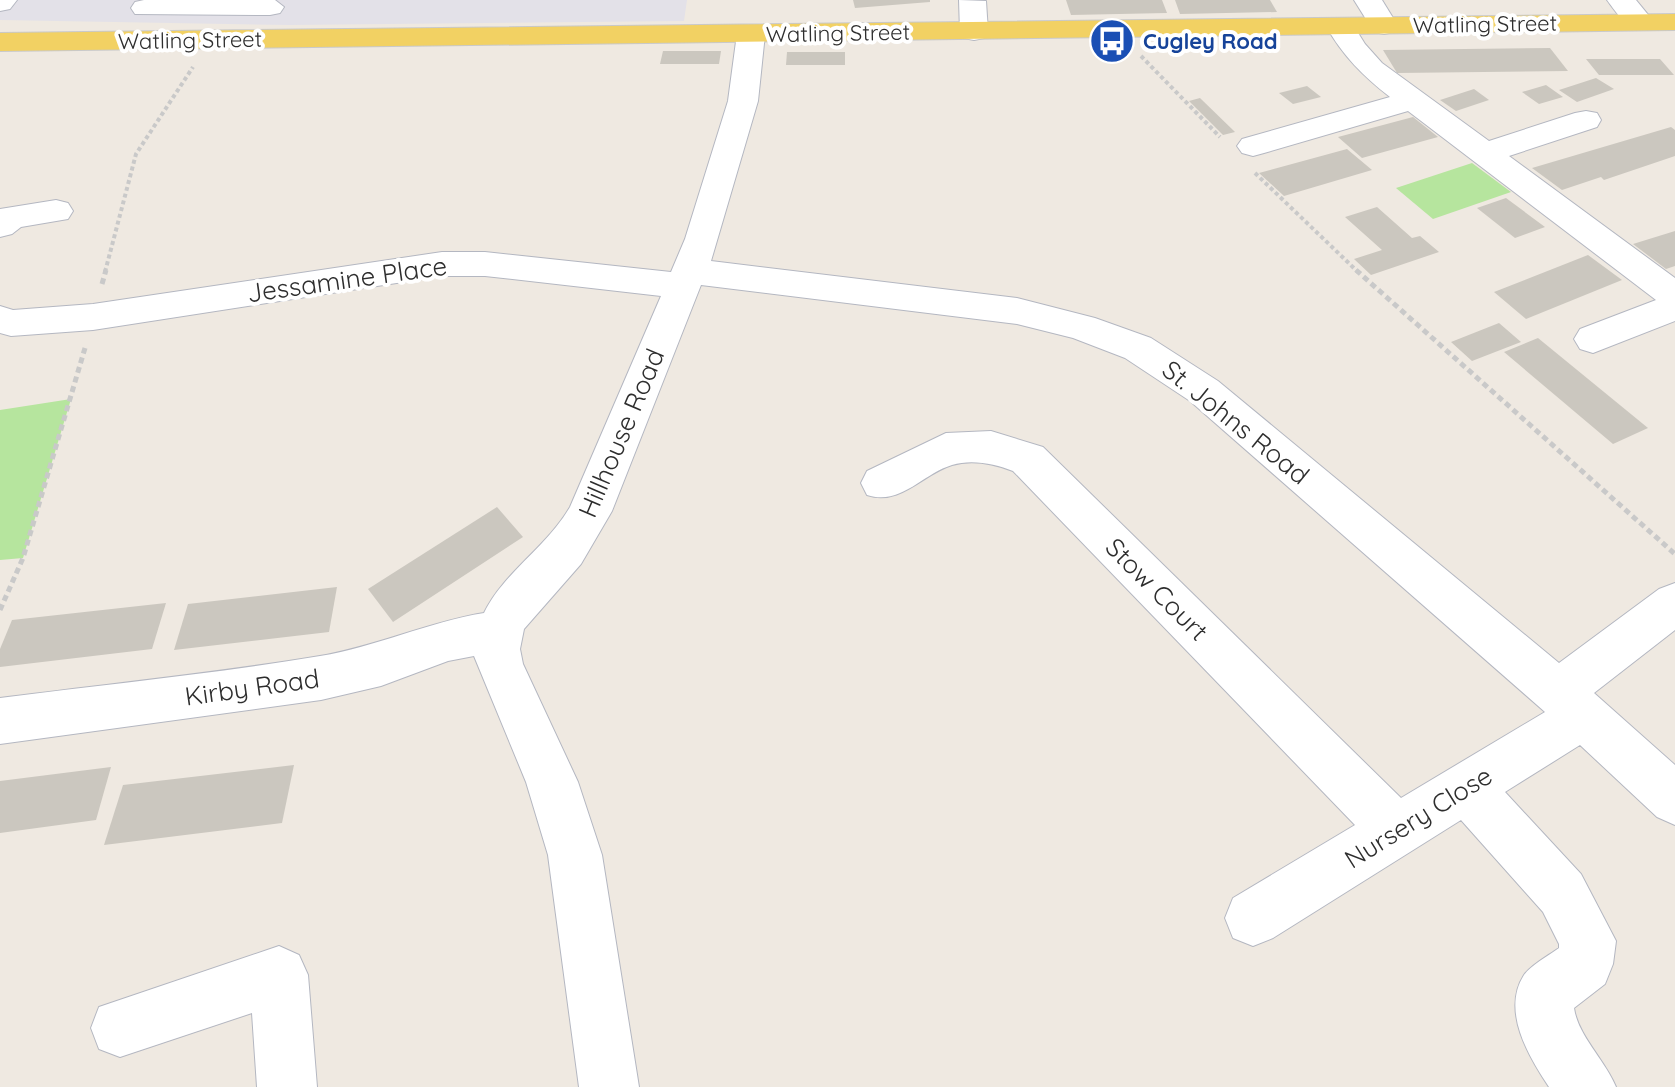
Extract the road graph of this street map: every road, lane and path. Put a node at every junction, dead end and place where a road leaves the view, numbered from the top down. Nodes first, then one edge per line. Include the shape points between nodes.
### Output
1 (1368, 0) edge
2 (1621, 0) edge
3 (972, 1) edge
4 (148, 4) edge
5 (270, 7) dead end
6 (1640, 22) junction
7 (1675, 22) edge
8 (749, 24) junction
9 (1340, 26) junction
10 (1384, 26) junction
11 (1115, 30) junction
12 (974, 32) junction
13 (123, 41) junction
14 (0, 42) edge
15 (1412, 100) junction
16 (1586, 120) dead end
17 (1241, 149) junction
18 (1484, 153) junction
19 (56, 211) dead end
20 (0, 226) edge
21 (687, 279) junction
22 (1675, 296) edge
23 (1675, 307) edge
24 (6, 321) edge
25 (1593, 339) dead end
26 (882, 483) dead end
27 (1675, 554) edge
28 (1675, 603) edge
29 (499, 631) junction
30 (1571, 704) junction
31 (0, 721) edge
32 (1466, 787) junction
33 (1675, 799) edge
34 (1396, 830) junction
35 (1253, 918) dead end
36 (120, 1028) dead end
37 (287, 1087) edge
38 (609, 1087) edge
39 (1586, 1087) edge

1 - 10 street
2 - 6 street
3 - 12 street
4 - 5 street
4 - 13 street
6 - 7 main road, Watling Street
6 - 10 main road, Watling Street
8 - 12 main road, Watling Street
8 - 13 main road, Watling Street
8 - 21 street, Hillhouse Road via 740,110
9 - 10 main road, Watling Street
9 - 11 main road, Watling Street
9 - 15 street via 1372,69
11 - 12 main road, Watling Street
11 - 17 path
13 - 14 main road, Watling Street
15 - 17 street
15 - 18 street
16 - 18 street
17 - 27 path via 1309,228
18 - 22 street
19 - 20 street via 11,217
21 - 24 street, Jessamine Place via 442,264 93,317
21 - 29 street, Hillhouse Road via 591,512 559,558 508,610
21 - 30 street, St. Johns Road via 1017,311 1138,348 1204,391
23 - 25 street
26 - 34 street, Stow Court via 946,449 991,447 1028,459
28 - 30 street, Nursery Close
29 - 31 street, Kirby Road via 448,640 321,678
29 - 38 street via 500,666 568,822
30 - 32 street, Nursery Close
30 - 33 street, St. Johns Road
32 - 34 street, Nursery Close
32 - 39 street via 1562,893 1588,941 1585,964 1545,994 1542,1010 1547,1028
34 - 35 street, Nursery Close
36 - 37 street via 279,975

